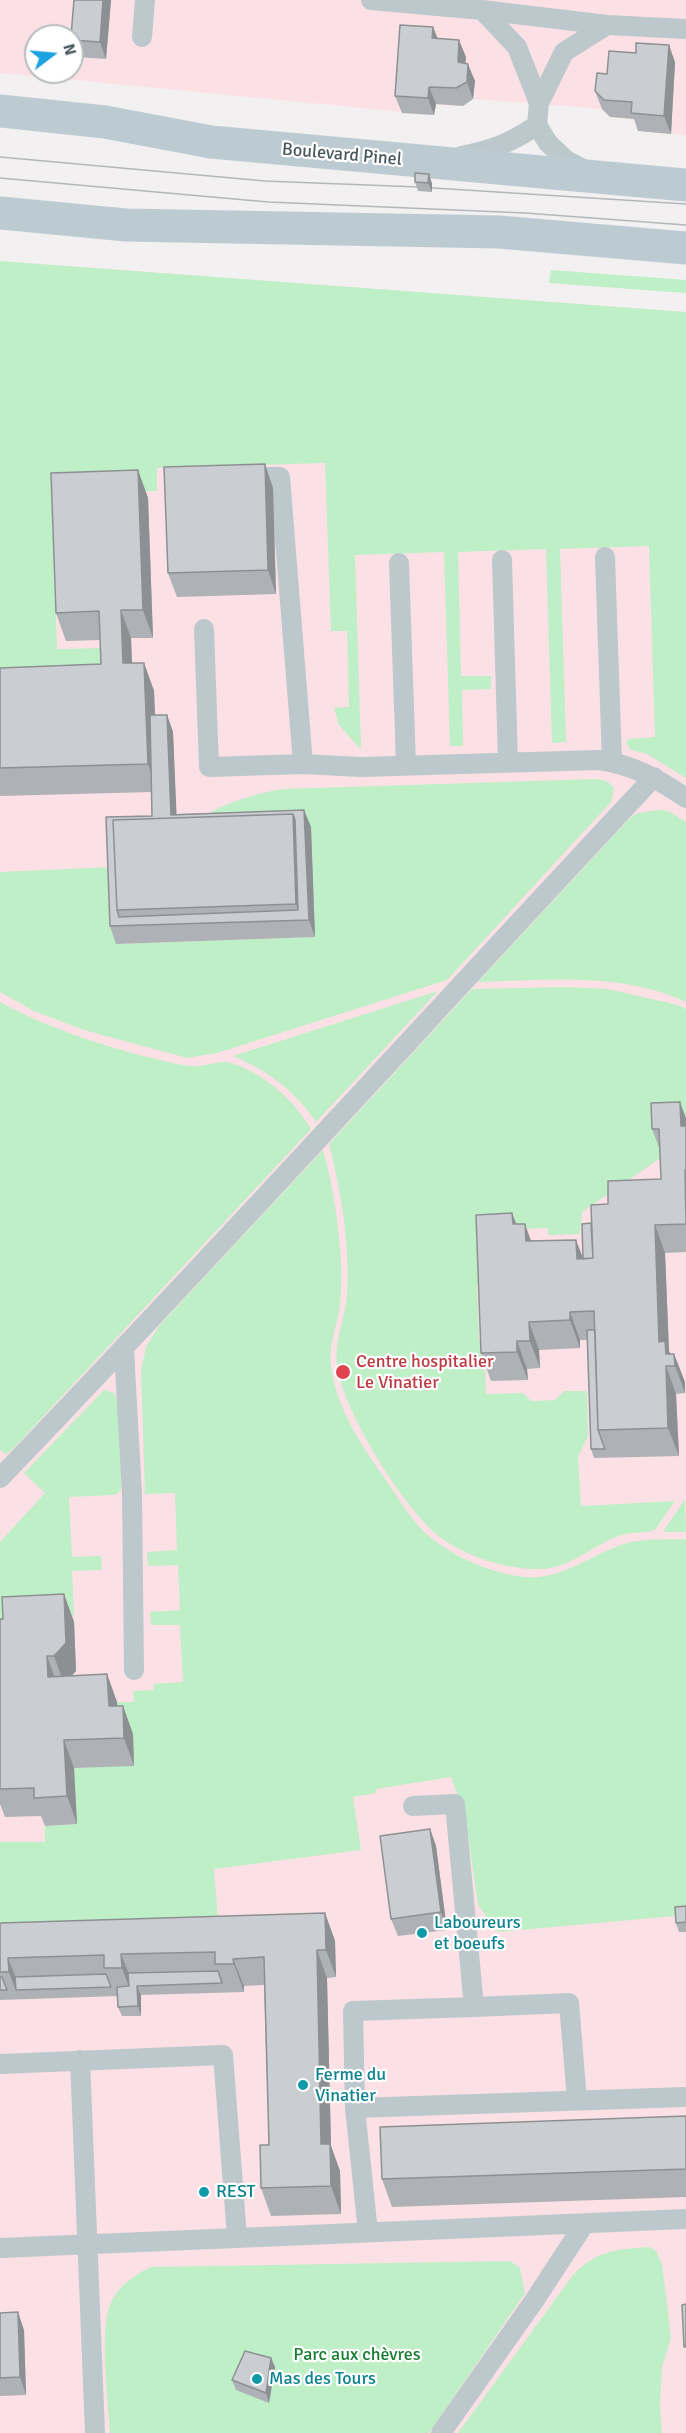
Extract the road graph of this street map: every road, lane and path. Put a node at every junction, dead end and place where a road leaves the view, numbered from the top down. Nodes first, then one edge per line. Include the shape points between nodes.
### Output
1 (145, 0) edge
2 (371, 0) edge
3 (482, 10) junction
4 (607, 25) junction
5 (686, 29) edge
6 (142, 36) dead end
7 (539, 103) junction
8 (0, 111) edge
9 (537, 125) junction
10 (431, 163) junction
11 (601, 177) junction
12 (686, 185) edge
13 (0, 213) edge
14 (686, 248) edge
15 (221, 477) edge
16 (605, 557) dead end
17 (502, 560) dead end
18 (399, 563) dead end
19 (204, 629) dead end
20 (612, 762) junction
21 (508, 763) junction
22 (303, 764) junction
23 (406, 765) junction
24 (654, 777) junction
25 (686, 798) edge
26 (124, 1349) junction
27 (0, 1478) edge
28 (134, 1670) dead end
29 (413, 1806) dead end
30 (474, 2007) junction
31 (80, 2060) junction
32 (0, 2064) edge
33 (685, 2097) edge
34 (577, 2100) junction
35 (355, 2108) junction
36 (686, 2219) edge
37 (585, 2223) junction
38 (368, 2232) junction
39 (237, 2237) junction
40 (87, 2245) junction
41 (0, 2248) edge
42 (95, 2433) edge
43 (441, 2433) edge

1 - 6 lane
2 - 3 lane
3 - 4 lane
3 - 7 lane via 517,47
4 - 5 lane
4 - 7 lane via 564,51
7 - 9 lane
8 - 10 main road, Boulevard Pinel via 105,122 211,142
9 - 10 lane via 500,147
9 - 11 lane via 548,143 566,160
10 - 11 main road, Boulevard Pinel
11 - 12 main road, Boulevard Pinel
13 - 14 main road via 126,225 499,232
15 - 22 lane via 280,477
16 - 20 lane
17 - 21 lane
18 - 23 lane
19 - 22 lane via 209,767
20 - 21 lane
20 - 24 lane
21 - 23 lane
22 - 23 lane
24 - 25 lane
24 - 26 lane
26 - 27 lane
26 - 28 lane via 132,1494
29 - 30 lane via 455,1804
30 - 34 lane via 569,2003
30 - 35 lane via 353,2011
31 - 32 lane
31 - 39 lane via 223,2055
31 - 40 lane
33 - 34 lane
34 - 35 lane
35 - 38 lane
36 - 37 lane
37 - 38 lane
37 - 43 lane
38 - 39 lane
39 - 40 lane
40 - 41 lane
40 - 42 lane

